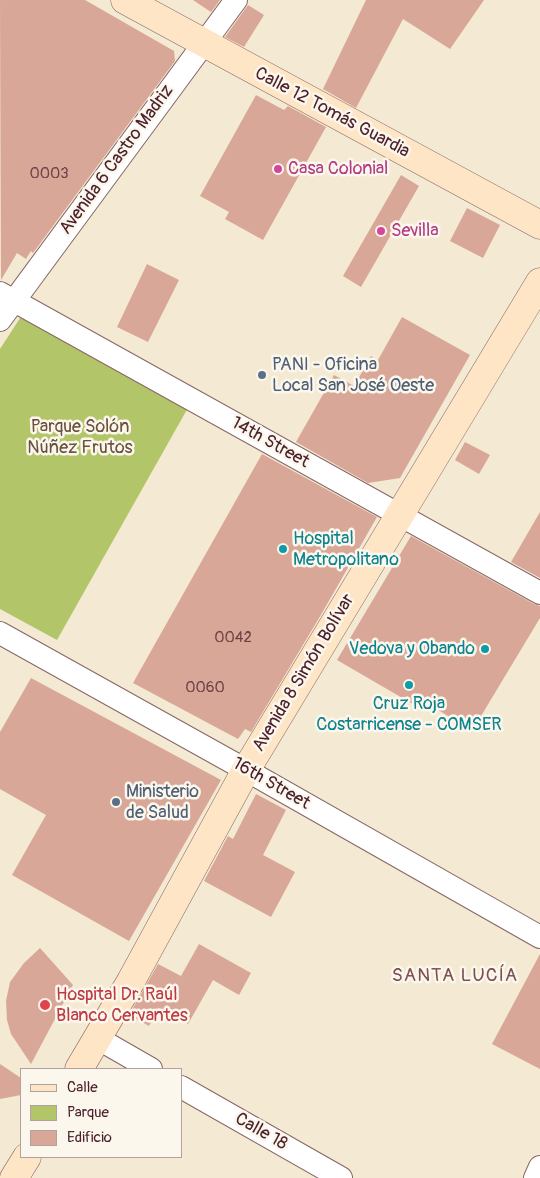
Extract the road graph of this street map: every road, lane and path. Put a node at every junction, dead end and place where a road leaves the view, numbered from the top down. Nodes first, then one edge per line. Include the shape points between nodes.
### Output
1 (125, 0) edge
2 (236, 0) edge
3 (203, 44) junction
4 (540, 225) edge
5 (540, 282) edge
6 (7, 297) edge
7 (0, 320) edge
8 (400, 514) junction
9 (540, 593) edge
10 (0, 633) edge
11 (246, 770) junction
12 (540, 937) edge
13 (97, 1038) junction
14 (79, 1068) edge
15 (149, 1068) edge
16 (182, 1088) edge
17 (26, 1158) edge
18 (540, 1167) edge
19 (14, 1178) edge
20 (341, 1178) edge
21 (534, 1178) edge

1 - 3 street, Calle 12 Tomás Guardia
2 - 3 street, Avenida 6 Castro Madriz
3 - 4 street, Calle 12 Tomás Guardia
3 - 6 street, Avenida 6 Castro Madriz
5 - 8 street, Avenida 8 Simón Bolívar
6 - 7 street, Avenida 6 Castro Madriz
6 - 8 street, 14th Street
8 - 9 street, 14th Street
8 - 11 street, Avenida 8 Simón Bolívar
10 - 11 street, 16th Street
11 - 12 street, 16th Street
11 - 13 street, Avenida 8 Simón Bolívar
13 - 14 street, Avenida 8 Simón Bolívar
13 - 15 street
16 - 20 street, Calle 18
17 - 19 street
18 - 21 street

